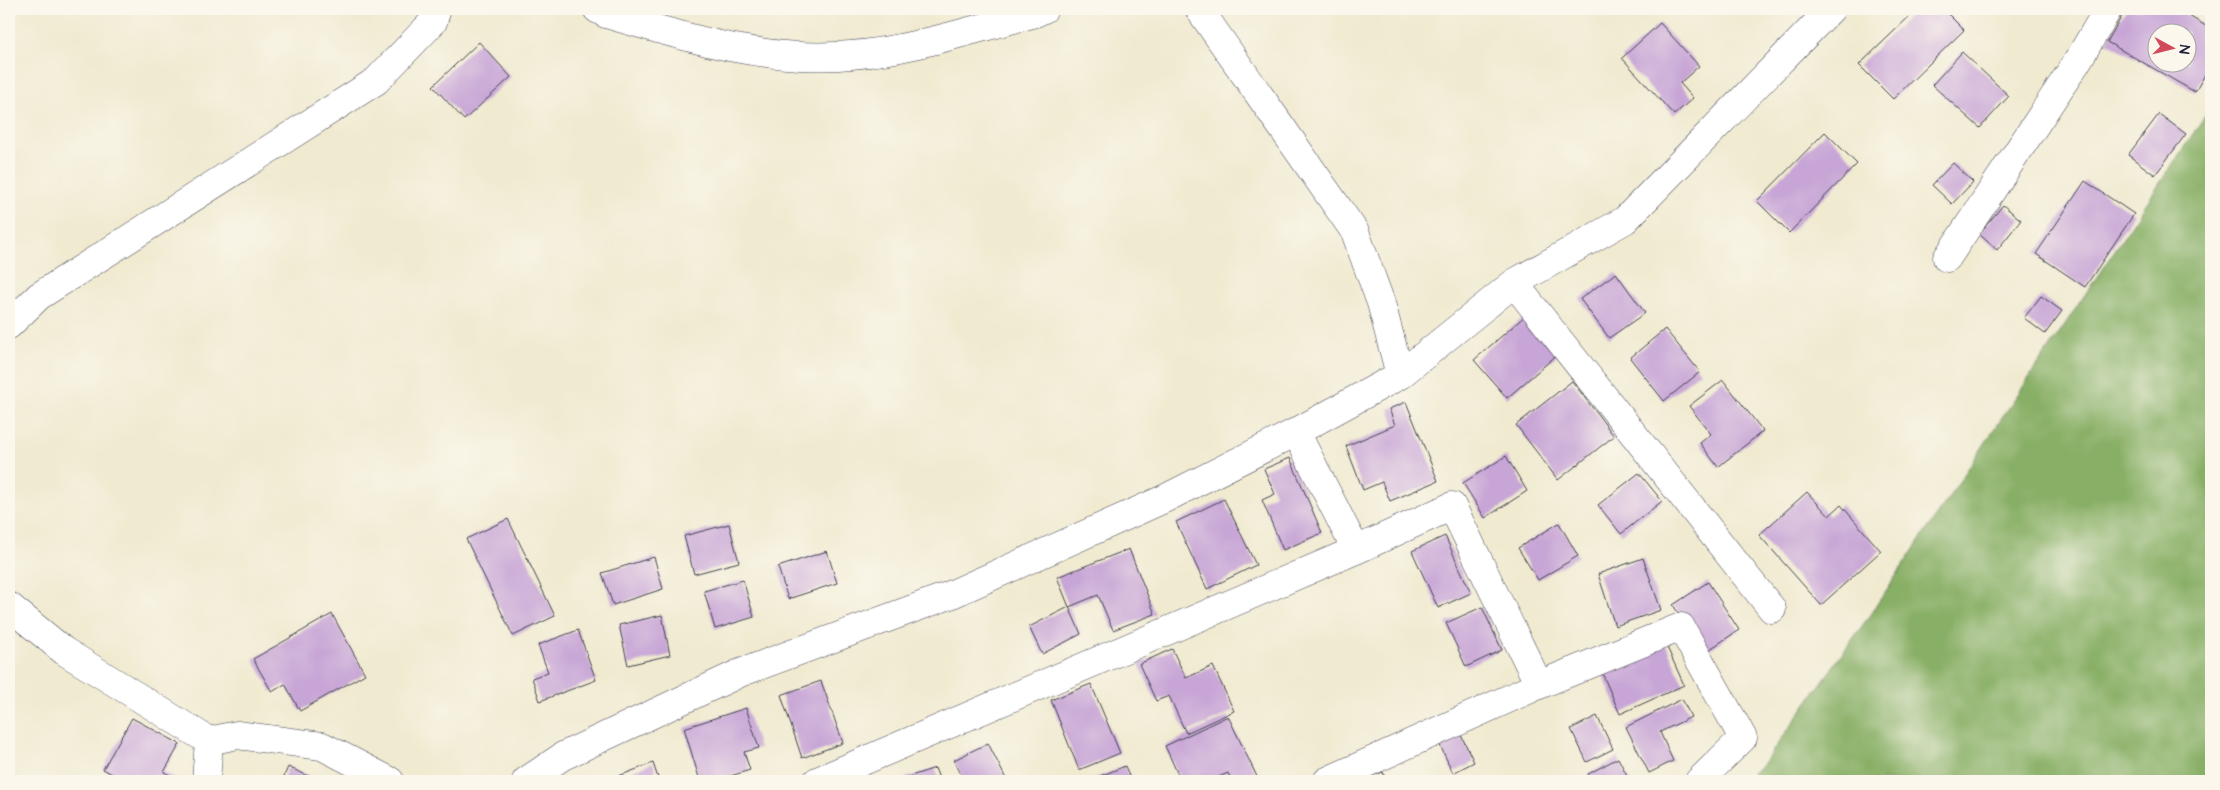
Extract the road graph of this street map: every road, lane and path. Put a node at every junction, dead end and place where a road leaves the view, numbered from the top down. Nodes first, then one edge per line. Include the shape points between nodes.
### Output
1 (437, 9) edge
2 (597, 9) edge
3 (1044, 9) edge
4 (1199, 9) edge
5 (1831, 9) edge
6 (2108, 9) edge
7 (1947, 258) dead end
8 (1514, 282) junction
9 (9, 325) edge
10 (1400, 375) junction
11 (1296, 432) junction
12 (1356, 550) junction
13 (9, 606) edge
14 (1772, 609) dead end
15 (1539, 685) junction
16 (209, 741) junction
17 (206, 781) edge
18 (390, 781) edge
19 (526, 781) edge
20 (817, 781) edge
21 (1326, 781) edge
22 (1699, 781) edge

1 - 9 street via 433,22 376,81 39,296
2 - 3 street via 687,38 748,51 793,56 852,55 916,44
4 - 10 street via 1355,232 1382,303
5 - 8 street via 1625,220
6 - 7 street via 2077,62
8 - 10 street
8 - 14 street
10 - 11 street
11 - 12 street
11 - 19 street via 1164,499 950,595 740,673 563,756
12 - 15 street via 1452,506
12 - 20 street
13 - 16 street via 64,651
15 - 21 street
15 - 22 street via 1681,627 1743,738
16 - 17 street
16 - 18 street via 237,735 322,746

